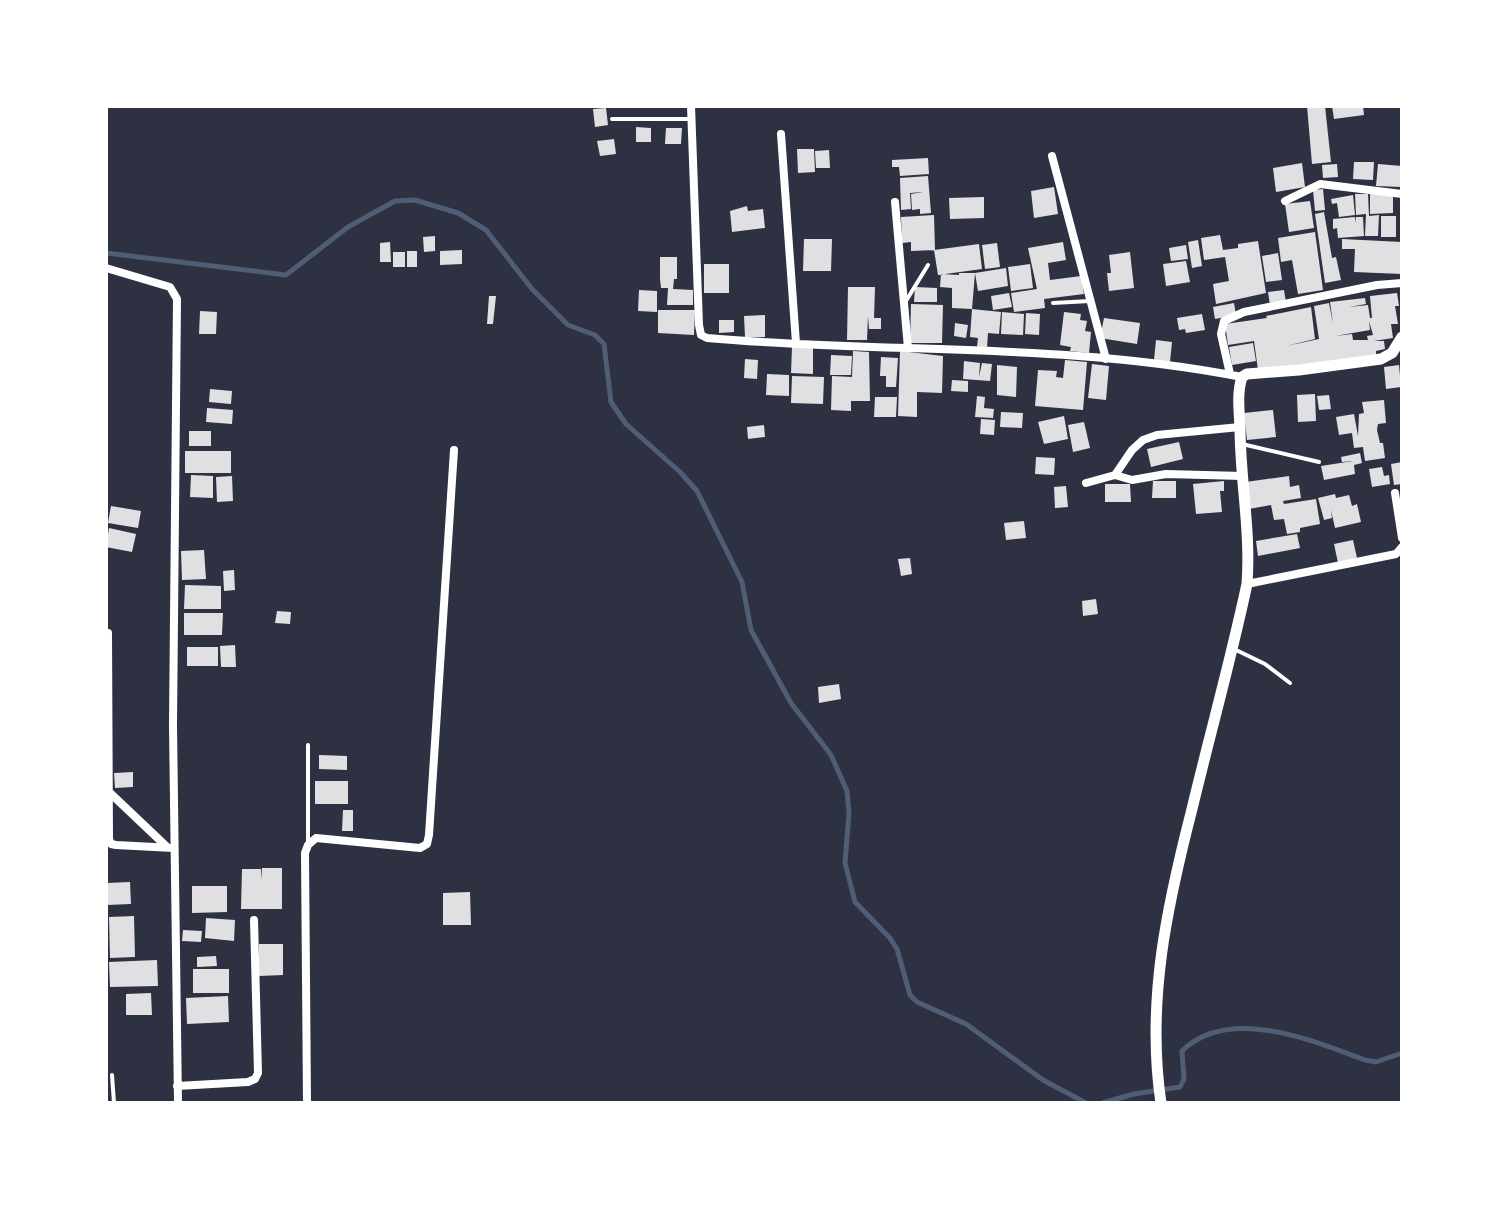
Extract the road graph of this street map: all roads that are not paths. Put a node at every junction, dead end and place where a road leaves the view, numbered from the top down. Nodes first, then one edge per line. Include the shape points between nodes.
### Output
1 (691, 106) edge
2 (612, 119) dead end
3 (691, 119) junction
4 (781, 134) dead end
5 (1052, 156) dead end
6 (1402, 194) edge
7 (1285, 201) dead end
8 (895, 202) dead end
9 (928, 265) dead end
10 (106, 268) edge
11 (1402, 283) edge
12 (1090, 301) junction
13 (904, 303) junction
14 (1053, 303) dead end
15 (1402, 337) edge
16 (796, 343) junction
17 (908, 348) junction
18 (1106, 359) junction
19 (1236, 375) junction
20 (1240, 427) junction
21 (1240, 443) junction
22 (454, 450) dead end
23 (1319, 462) dead end
24 (1115, 475) junction
25 (1243, 476) junction
26 (1086, 483) dead end
27 (1395, 493) dead end
28 (1402, 538) edge
29 (1402, 547) edge
30 (1247, 584) junction
31 (108, 633) edge
32 (1232, 648) junction
33 (1290, 683) dead end
34 (308, 745) dead end
35 (108, 791) junction
36 (308, 845) junction
37 (170, 847) junction
38 (254, 920) dead end
39 (112, 1075) dead end
40 (177, 1086) junction
41 (114, 1103) edge
42 (178, 1103) edge
43 (307, 1103) edge
44 (1161, 1103) edge

1 - 3 street
2 - 3 lane
3 - 16 street via 701,335
4 - 16 street
5 - 12 street
6 - 7 street via 1320,184
8 - 13 street
9 - 13 lane
10 - 37 street via 170,287 177,299
11 - 19 street via 1244,312 1224,321 1221,334
12 - 14 lane
12 - 18 street
13 - 17 street
15 - 19 street via 1381,359
16 - 17 street
17 - 18 street
18 - 19 street
19 - 20 street
20 - 21 street
20 - 24 street via 1143,440
21 - 23 lane
21 - 25 street
22 - 36 street via 427,844 420,848 316,838
24 - 25 street via 1132,480 1178,474
24 - 26 street
25 - 30 street
27 - 28 street
29 - 30 street via 1396,554
30 - 32 street
31 - 35 street
32 - 33 lane
32 - 44 street via 1169,900 1157,979
34 - 36 lane
35 - 37 street
35 - 37 street via 111,844
36 - 43 street
37 - 40 street
38 - 40 street via 258,1073 248,1082
39 - 41 lane
40 - 42 street

